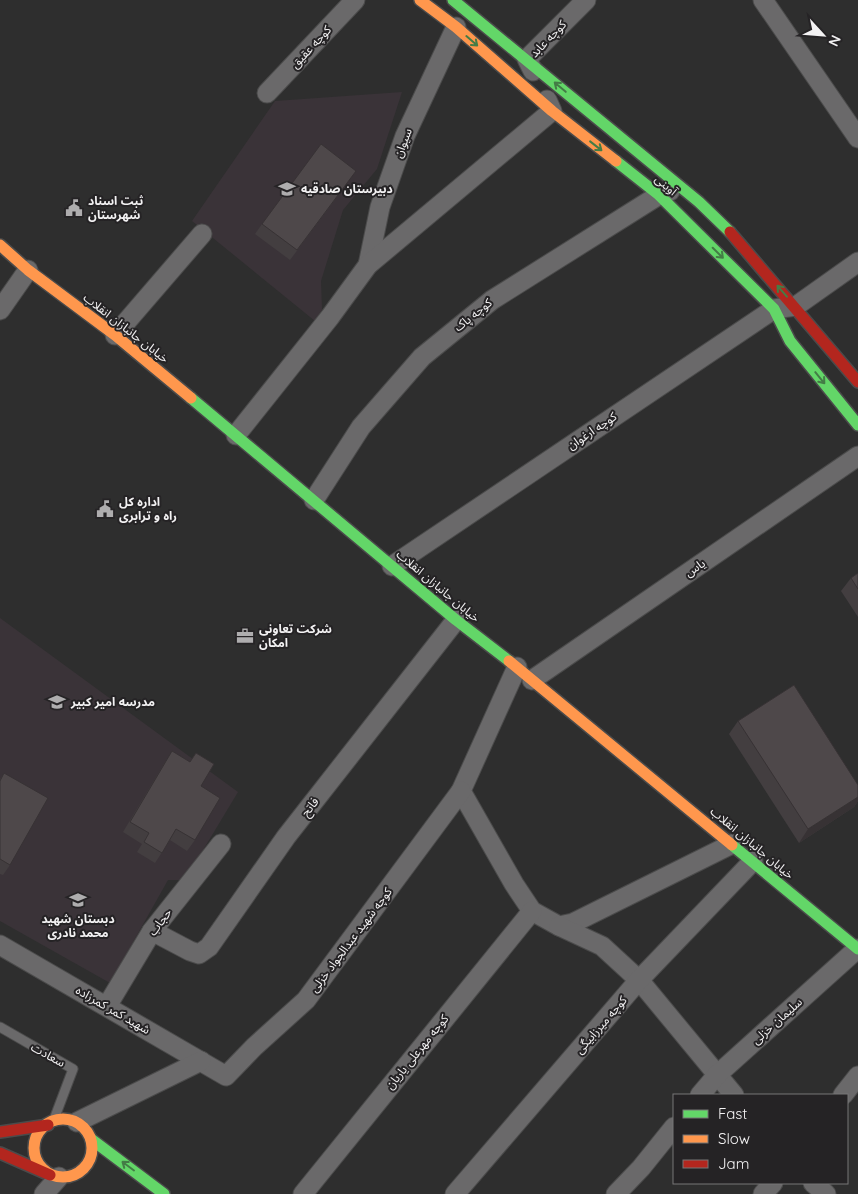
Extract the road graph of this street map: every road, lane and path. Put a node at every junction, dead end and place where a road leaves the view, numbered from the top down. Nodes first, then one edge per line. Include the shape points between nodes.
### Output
1 (355, 0) edge
2 (420, 0) edge
3 (453, 0) edge
4 (586, 0) edge
5 (763, 0) edge
6 (456, 27) junction
7 (527, 60) junction
8 (268, 93) dead end
9 (552, 111) junction
10 (858, 138) edge
11 (682, 187) junction
12 (659, 195) junction
13 (202, 234) dead end
14 (0, 245) edge
15 (858, 262) edge
16 (368, 265) junction
17 (28, 270) junction
18 (796, 306) junction
19 (0, 310) edge
20 (774, 310) junction
21 (116, 335) junction
22 (858, 382) edge
23 (858, 425) edge
24 (236, 435) junction
25 (858, 456) edge
26 (314, 500) junction
27 (392, 566) junction
28 (456, 620) junction
29 (517, 667) junction
30 (532, 680) junction
31 (461, 791) junction
32 (221, 844) dead end
33 (732, 844) junction
34 (753, 861) junction
35 (532, 911) junction
36 (558, 926) junction
37 (152, 931) junction
38 (0, 945) edge
39 (858, 949) edge
40 (639, 980) junction
41 (107, 1006) junction
42 (0, 1028) edge
43 (201, 1061) junction
44 (717, 1075) junction
45 (226, 1076) joint
46 (858, 1076) edge
47 (701, 1094) edge
48 (733, 1094) edge
49 (844, 1094) edge
50 (76, 1122) junction
51 (51, 1123) junction
52 (673, 1128) edge
53 (0, 1132) edge
54 (91, 1139) junction
55 (0, 1153) edge
56 (57, 1177) junction
57 (771, 1184) edge
58 (814, 1184) edge
59 (75, 1189) dead end
60 (44, 1194) edge
61 (164, 1194) edge
62 (303, 1194) edge
63 (455, 1194) edge
64 (616, 1194) edge
65 (763, 1194) edge
66 (826, 1194) edge

1 - 8 street, کوچه عقیق
2 - 6 street, آوینی
3 - 7 street, آوینی
4 - 7 street, کوچه عابد
5 - 10 street
6 -> 9 street, آوینی
6 - 16 street, سیوان via 405,136 380,207
7 - 9 street, کوچه عابد
11 -> 7 street, آوینی
9 -> 12 street, آوینی
9 - 16 street
11 - 12 street, کوچه پاک
18 -> 11 street, آوینی via 739,241
12 -> 20 street, آوینی
12 - 26 street, کوچه پاک via 492,300 422,357 361,427
13 - 21 street
14 - 17 street, خیابان جانبازان انقلاب
15 - 18 street
16 - 24 street
17 - 19 street
17 - 21 street, خیابان جانبازان انقلاب
18 - 20 street, کوچه ارغوان
18 - 22 street, آوینی
20 -> 23 street, آوینی via 790,342
20 - 27 street, کوچه ارغوان
21 - 24 street, خیابان جانبازان انقلاب
24 - 26 street, خیابان جانبازان انقلاب
25 - 30 street, یاس
26 - 27 street, خیابان جانبازان انقلاب
27 - 28 street, خیابان جانبازان انقلاب
28 - 29 street, خیابان جانبازان انقلاب
28 - 37 street, فاتح via 286,837 209,947 199,954
29 - 30 street, خیابان جانبازان انقلاب
29 - 31 street, کوچه شهید عبدالجواد خزلی
30 - 33 street, خیابان جانبازان انقلاب
31 - 35 street
31 - 45 street, کوچه شهید عبدالجواد خزلی via 306,1000
32 - 37 street, حجاب
33 - 34 street, خیابان جانبازان انقلاب
33 - 36 street via 573,923
34 - 39 street, خیابان جانبازان انقلاب
34 - 40 street, کوچه میرزابیگی
35 - 36 street
35 - 62 street, کوچه مهرعلی یاریان
36 - 40 street via 602,946
37 - 41 street, حجاب
38 - 41 street, شهید کمر کمرزاده
39 - 44 street, سلیمان خزلی
40 - 44 street
40 - 63 street, کوچه میرزابیگی
41 - 43 street, شهید کمر کمرزاده
42 - 51 lane, سعادت via 74,1069
43 - 45 street, شهید کمر کمرزاده
43 - 50 street
44 - 47 street, سلیمان خزلی
44 - 48 street
46 - 49 street
50 - 51 street via 65,1119
50 - 54 street
51 - 53 street
51 - 56 street via 37,1135 34,1147 38,1163
52 - 64 street
54 - 56 street via 93,1150 83,1170 73,1176
61 -> 54 street
55 - 56 street
56 - 59 street
56 - 60 street
57 - 65 street
58 - 66 street

